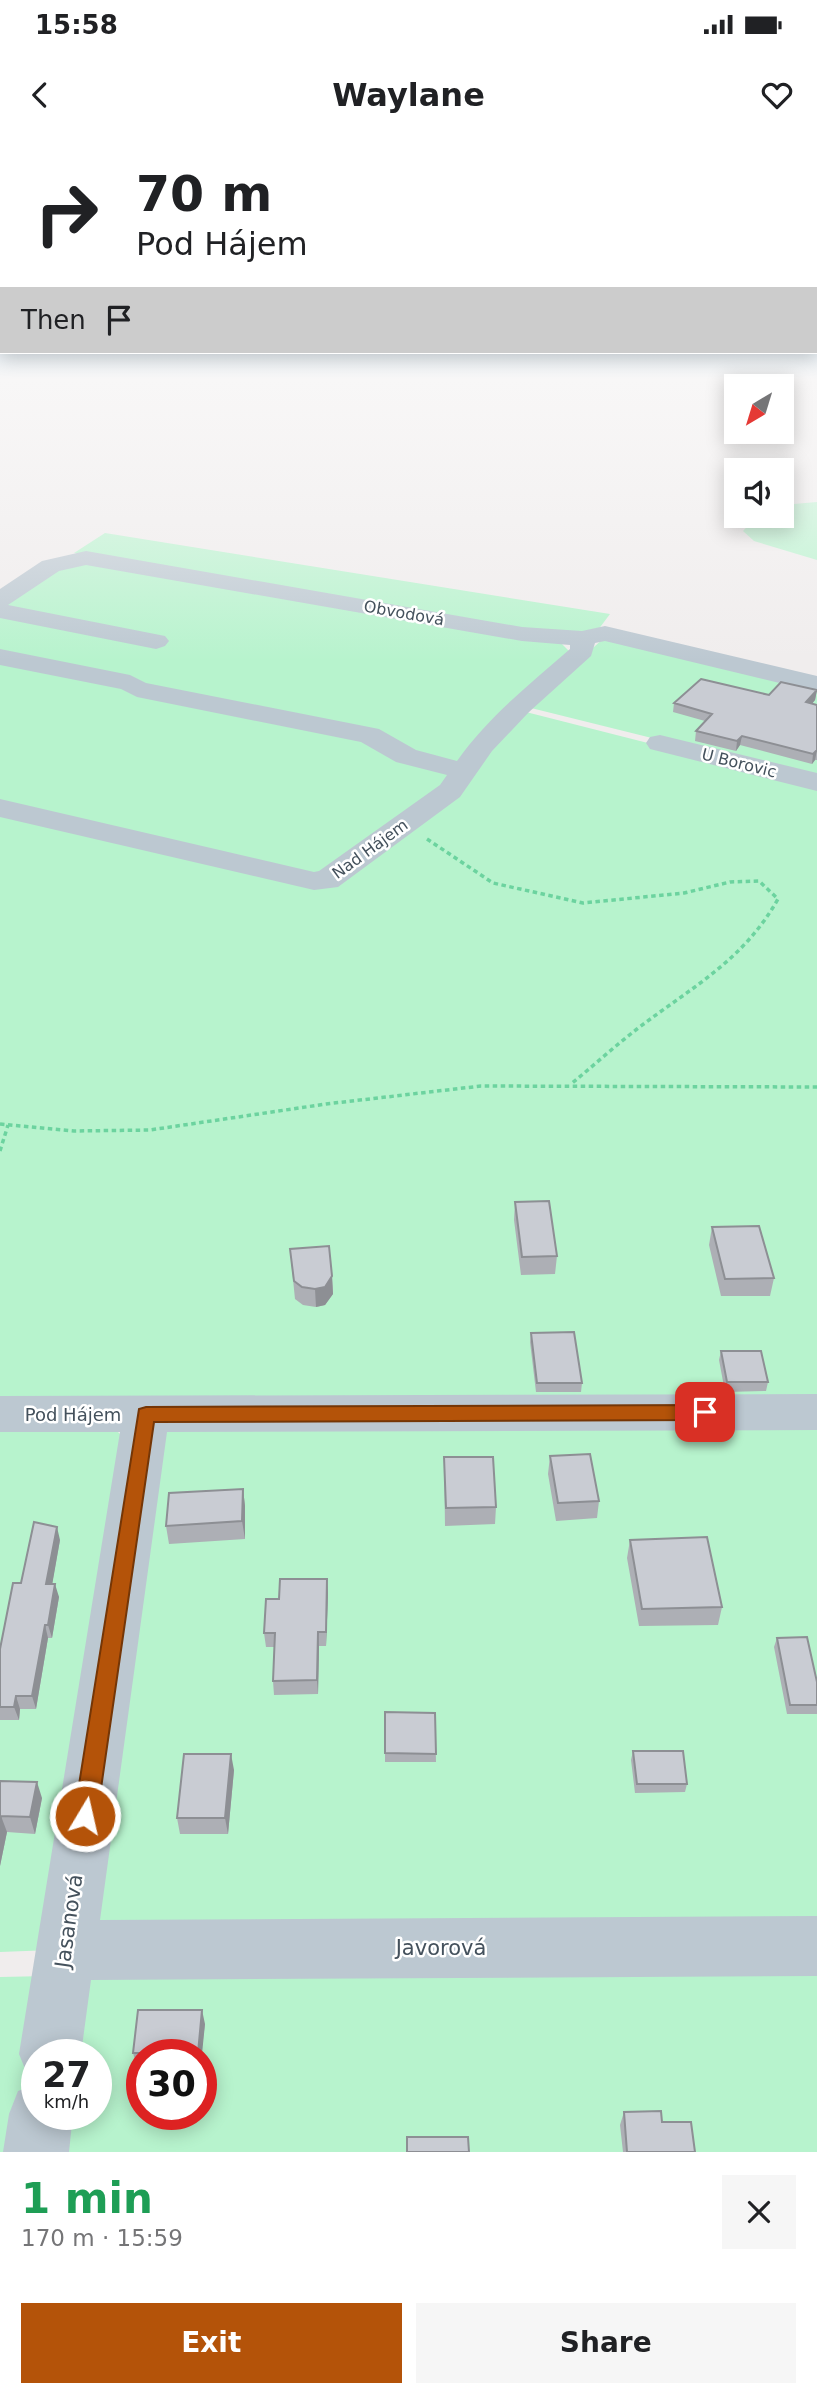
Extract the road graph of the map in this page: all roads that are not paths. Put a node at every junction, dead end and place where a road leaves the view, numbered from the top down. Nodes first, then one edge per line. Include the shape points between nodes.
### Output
1 (0, 600) edge
2 (0, 611) edge
3 (583, 639) junction
4 (156, 640) dead end
5 (0, 657) edge
6 (817, 684) edge
7 (660, 743) dead end
8 (464, 771) junction
9 (817, 782) edge
10 (0, 808) edge
11 (817, 1412) edge
12 (0, 1413) edge
13 (146, 1415) junction
14 (817, 1947) edge
15 (65, 1950) junction
16 (52, 2039) edge
17 (39, 2130) edge
18 (36, 2152) edge

1 - 3 street, Obvodová via 54,562 86,558 522,634
2 - 4 street
3 - 6 street, Obvodová via 606,634
3 - 8 street, Nad Hájem via 582,651 520,706
5 - 8 street via 369,735 406,756
7 - 9 street, U Borovic
8 - 10 street, Nad Hájem via 450,791 327,880 314,881
11 - 13 street, Pod Hájem
12 - 13 street, Pod Hájem
13 - 15 street, Jasanová
14 - 15 street, Javorová
15 - 16 street, Jasanová
17 - 18 street

